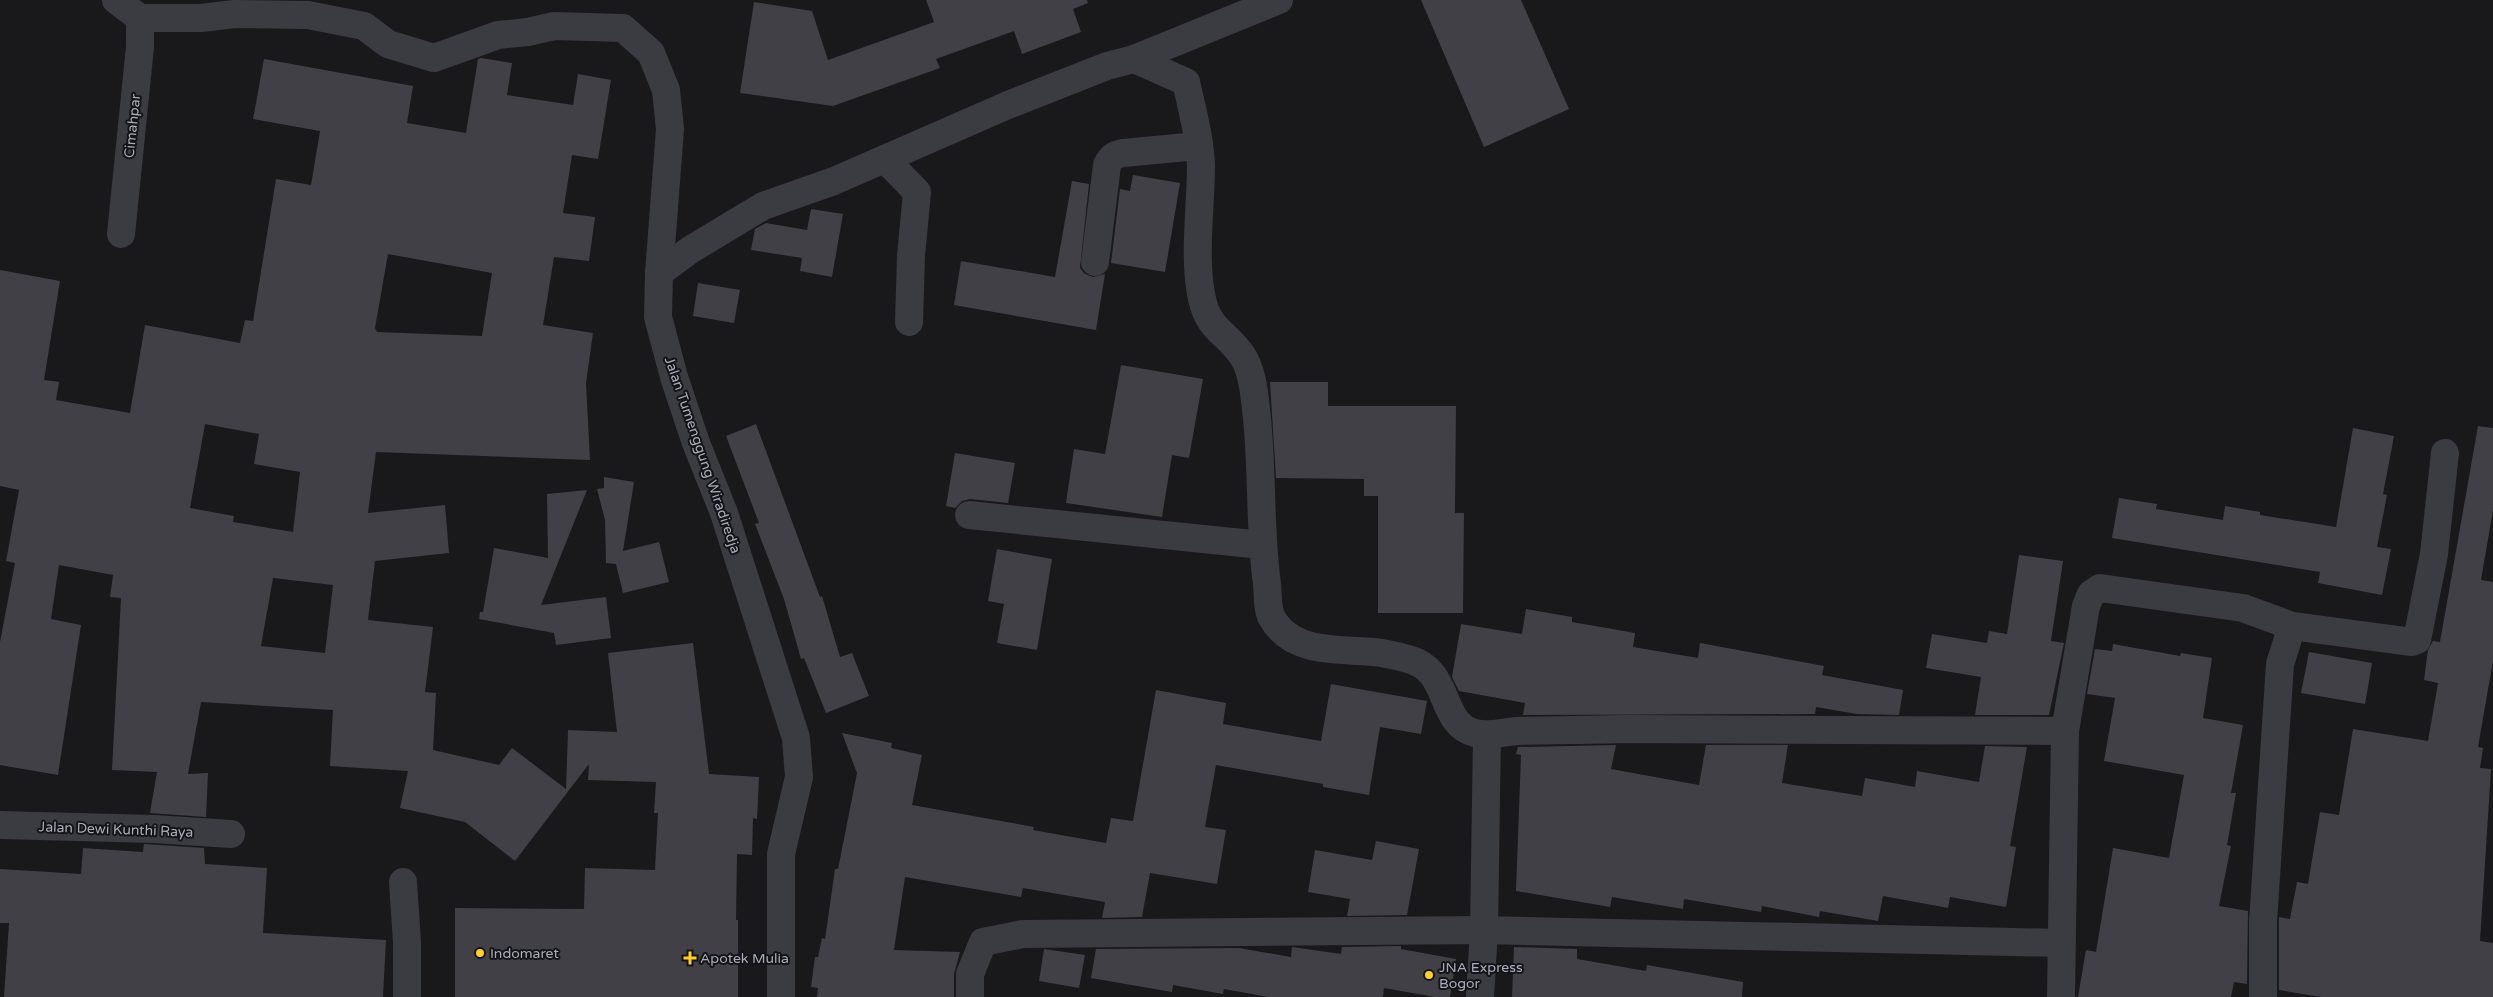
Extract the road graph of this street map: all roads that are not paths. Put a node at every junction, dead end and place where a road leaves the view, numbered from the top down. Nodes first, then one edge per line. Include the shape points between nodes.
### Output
1 (116, 0) edge
2 (1279, 0) edge
3 (140, 18) junction
4 (1134, 59) junction
5 (1198, 146) junction
6 (886, 159) junction
7 (121, 234) dead end
8 (1095, 262) dead end
9 (659, 273) junction
10 (909, 322) dead end
11 (2445, 453) dead end
12 (969, 515) dead end
13 (1262, 545) junction
14 (2292, 626) junction
15 (2065, 731) junction
16 (1487, 735) junction
17 (0, 825) edge
18 (231, 834) dead end
19 (403, 882) dead end
20 (1484, 930) junction
21 (2061, 943) junction
22 (406, 997) edge
23 (781, 997) edge
24 (970, 997) edge
25 (1480, 997) edge
26 (2061, 997) edge
27 (2263, 997) edge

1 - 3 street
2 - 4 street
3 - 7 street, Cimahpar via 140,47
3 - 9 street, Jalan Tumenggung Wiradiredja via 308,15 364,26 388,44 434,58 498,35 554,26 623,28 651,53 666,90 670,129
4 - 5 street via 1186,82
4 - 6 street via 1107,66 1008,105
5 - 8 street via 1115,154 1110,159
5 - 13 street via 1201,162 1198,222 1202,297 1208,318 1242,354 1251,375 1260,467
6 - 9 street via 763,206 690,250
6 - 10 street via 917,192 910,256
9 - 23 street, Jalan Tumenggung Wiradiredja via 658,317 674,377 724,514 796,738 799,777 782,854
11 - 14 street via 2434,554 2417,640 2412,642
12 - 13 street
13 - 16 street via 1271,616 1286,636 1320,649 1378,652 1414,661 1427,669 1441,685 1447,709 1460,724 1471,733
14 - 15 street via 2243,608 2100,588 2091,594 2086,606
14 - 27 street via 2280,664 2263,922
15 - 16 street via 1565,730
15 - 21 street
16 - 20 street
17 - 18 street, Jalan Dewi Kunthi Raya
19 - 22 street
20 - 21 street
20 - 24 street via 1023,934 983,942 970,974
20 - 25 street
21 - 26 street

